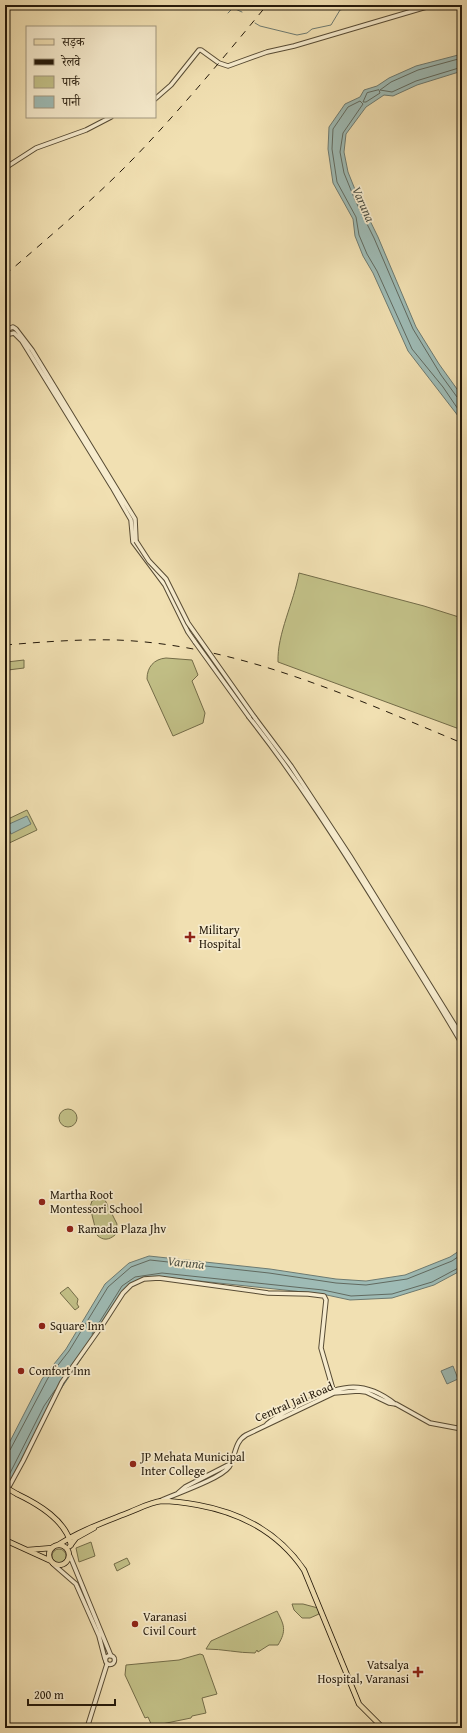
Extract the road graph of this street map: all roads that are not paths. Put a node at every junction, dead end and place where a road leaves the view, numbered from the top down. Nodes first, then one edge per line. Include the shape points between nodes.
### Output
1 (433, 5) edge
2 (156, 98) edge
3 (109, 118) edge
4 (5, 168) edge
5 (5, 330) edge
6 (5, 335) edge
7 (134, 528) junction
8 (135, 542) junction
9 (289, 767) junction
10 (462, 1037) edge
11 (462, 1044) edge
12 (333, 1392) junction
13 (461, 1429) edge
14 (5, 1487) edge
15 (5, 1494) edge
16 (155, 1502) junction
17 (100, 1523) junction
18 (69, 1537) junction
19 (5, 1540) edge
20 (58, 1545) junction
21 (71, 1545) junction
22 (52, 1548) junction
23 (23, 1550) junction
24 (69, 1554) junction
25 (52, 1563) junction
26 (111, 1656) junction
27 (105, 1659) junction
28 (107, 1664) junction
29 (87, 1728) edge
30 (383, 1728) edge

1 - 2 street via 267,52 228,66 219,64 199,50 167,89
3 - 4 street via 86,130 36,148
5 - 7 street via 12,327 16,329 32,350 135,519
6 - 7 street via 14,333 22,341 112,487
7 - 8 street
8 - 9 street, bridge via 166,579 188,623
8 - 9 street, bridge via 165,585 188,632 213,669
9 - 10 street via 350,856
9 - 11 street
12 - 13 street, Central Jail Road via 349,1387 367,1388 430,1423
12 - 15 street via 321,1348 326,1300 324,1296 268,1293 159,1278 144,1279 131,1285 123,1293 62,1382
12 - 16 street, Central Jail Road via 277,1416 241,1438 230,1464 178,1493
14 - 18 main road, bridge via 30,1500 52,1516
16 - 17 main road
16 - 30 main road via 186,1503 226,1511 247,1519 280,1542 304,1570 359,1704
17 - 18 main road
17 - 21 main road via 82,1534
18 - 20 main road
18 - 21 main road
19 - 23 main road
20 - 22 main road
20 - 24 main road via 64,1546
21 - 24 main road
22 - 23 main road
22 - 25 main road via 49,1553
23 - 25 main road
24 - 25 main road via 68,1562 62,1566
24 - 26 street
25 - 27 street via 76,1584 99,1636
26 - 27 street
26 - 28 street via 114,1658 113,1662
27 - 28 street
28 - 29 street

